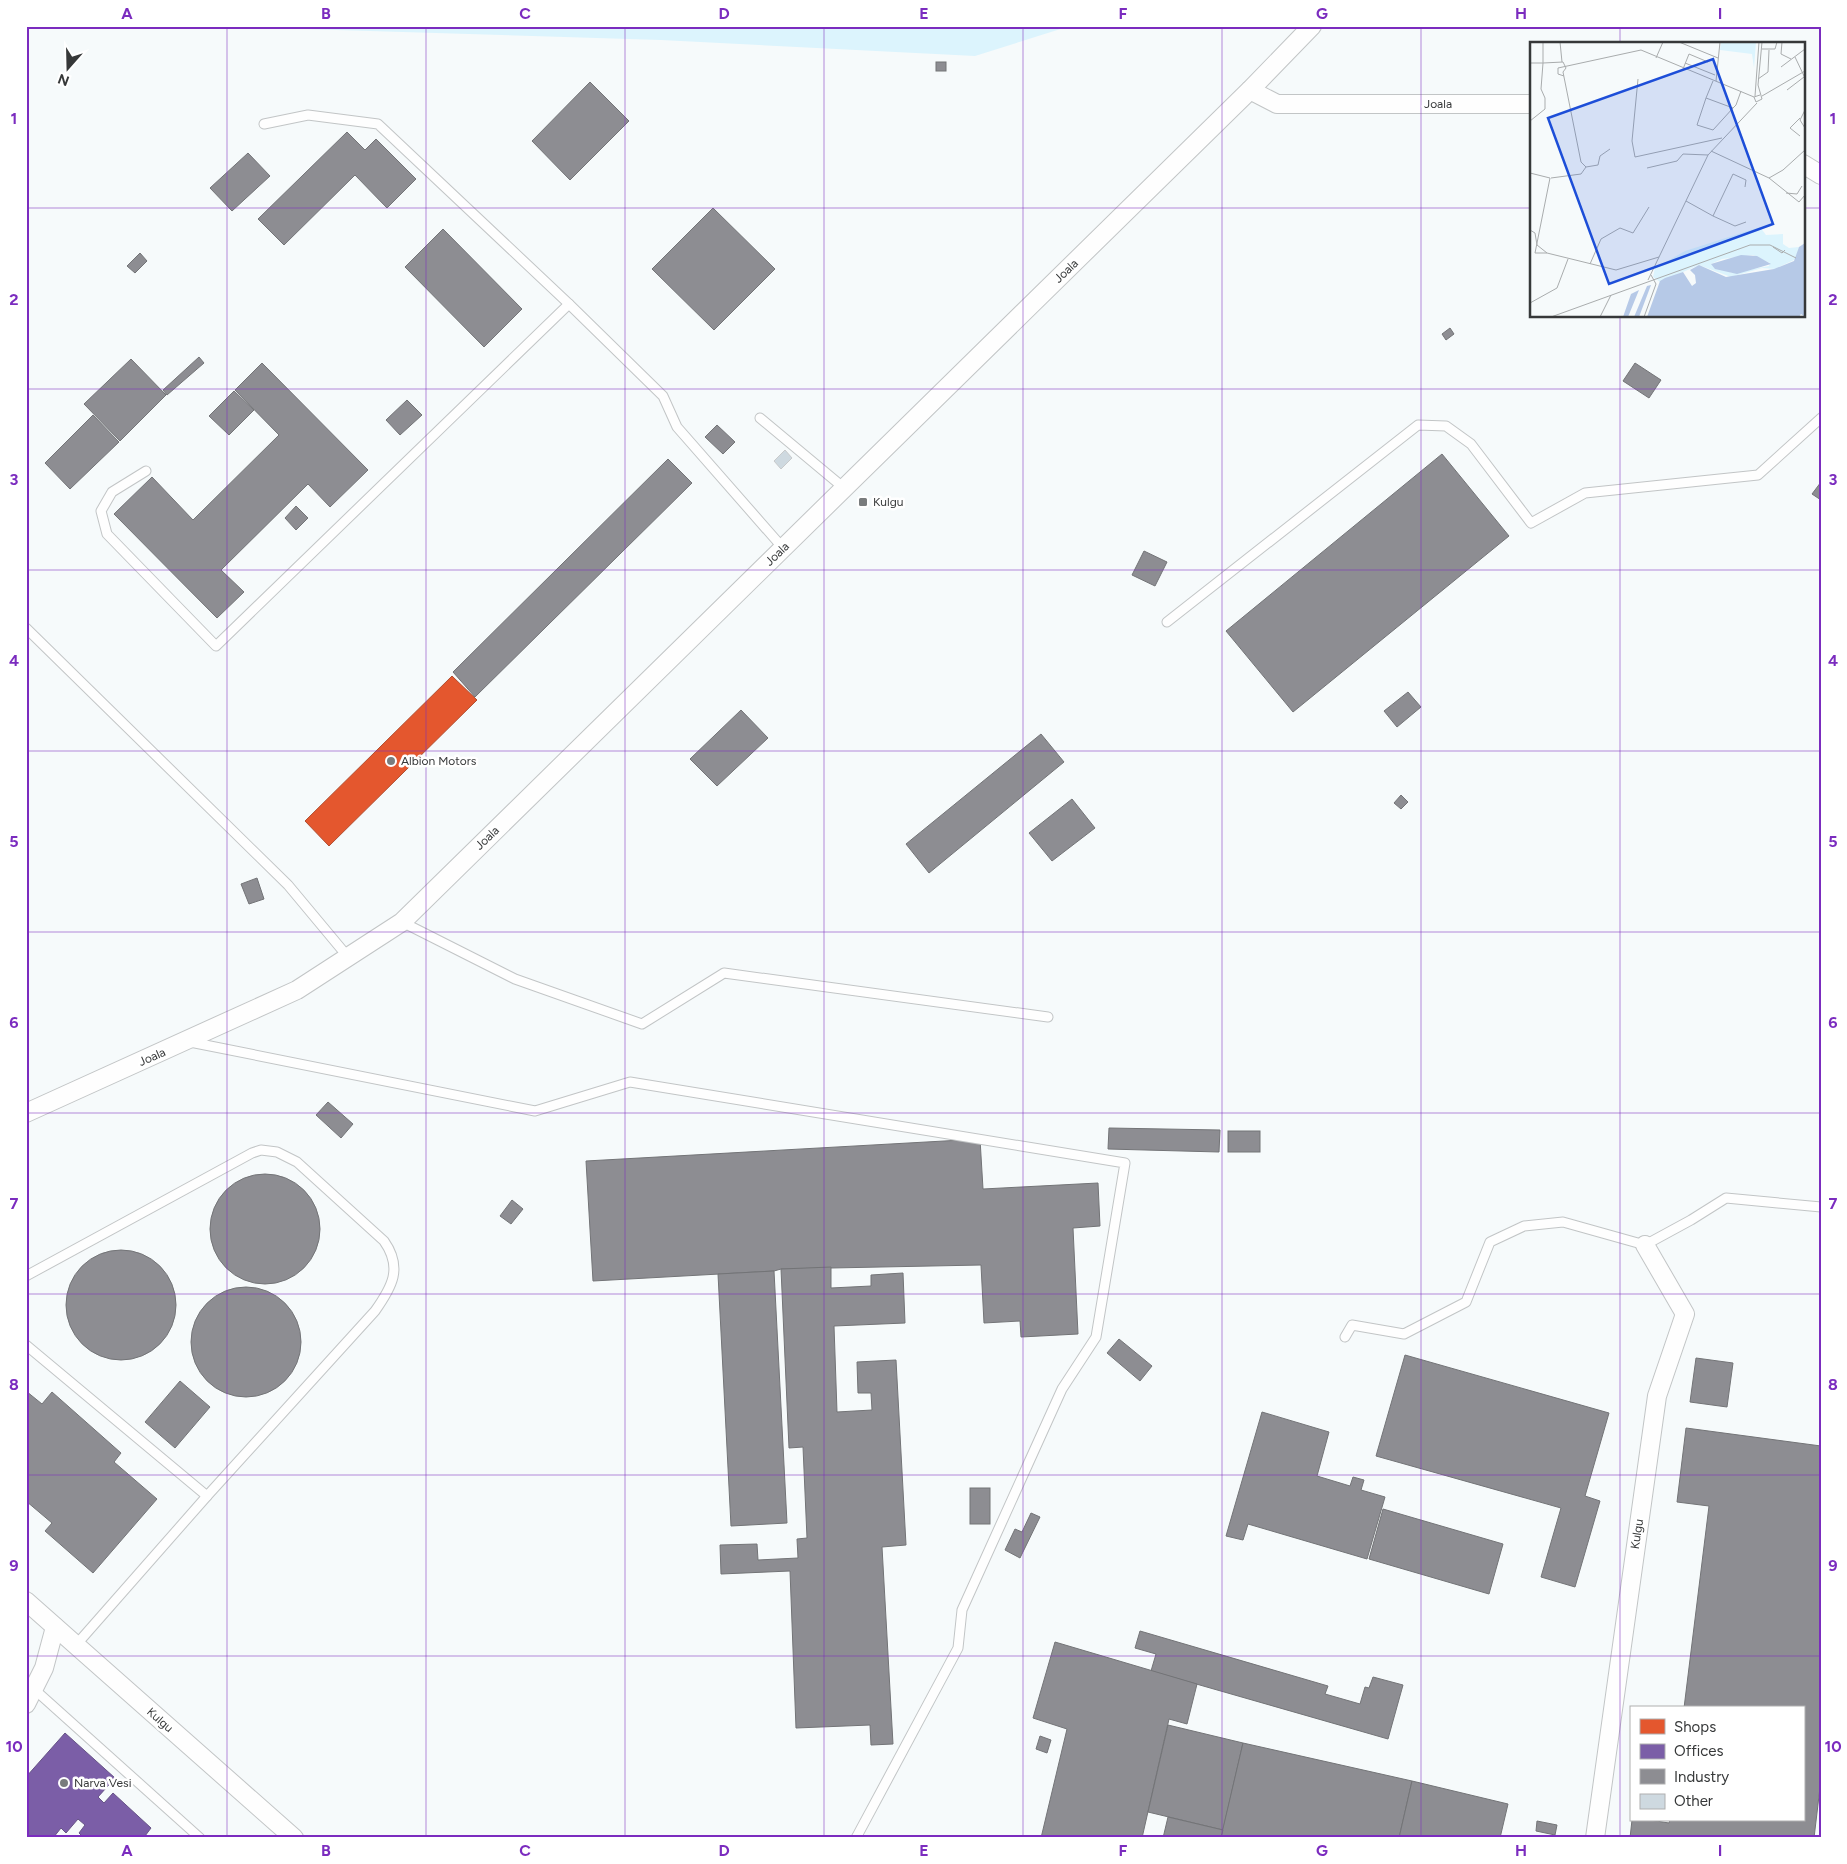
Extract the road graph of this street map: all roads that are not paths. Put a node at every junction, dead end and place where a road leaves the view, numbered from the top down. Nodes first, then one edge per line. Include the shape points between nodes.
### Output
1 (1312, 26) edge
2 (1250, 90) junction
3 (1530, 104) edge
4 (264, 124) dead end
5 (1804, 165) edge
6 (1821, 175) edge
7 (569, 304) junction
8 (760, 418) dead end
9 (1821, 418) edge
10 (146, 471) dead end
11 (844, 488) junction
12 (783, 548) junction
13 (1167, 622) dead end
14 (26, 628) edge
15 (402, 922) junction
16 (348, 957) junction
17 (1048, 1018) dead end
18 (187, 1041) junction
19 (26, 1113) edge
20 (1821, 1207) edge
21 (1644, 1245) junction
22 (26, 1276) edge
23 (1345, 1337) dead end
24 (26, 1344) edge
25 (207, 1496) junction
26 (26, 1601) edge
27 (55, 1627) junction
28 (76, 1646) junction
29 (30, 1697) edge
30 (200, 1838) edge
31 (294, 1838) edge
32 (856, 1838) edge
33 (1595, 1838) edge

1 - 2 street
2 - 3 street, Joala via 1277,104
2 - 11 street, Joala
4 - 7 lane via 308,115 378,124
5 - 6 street
7 - 10 lane via 216,646 107,534 101,511 112,492
7 - 12 lane via 663,396 677,427
8 - 11 lane
9 - 13 lane via 1758,475 1585,493 1532,522 1471,444 1446,426 1418,425
11 - 12 street, Joala
12 - 15 street, Joala
14 - 16 lane via 288,885
15 - 16 street, Joala
15 - 17 lane via 515,979 642,1024 724,973
16 - 18 street, Joala via 297,990
18 - 19 street, Joala
18 - 32 lane via 535,1110 630,1082 1125,1162 1096,1337 1062,1389 962,1610 958,1648
20 - 21 lane via 1726,1198
21 - 23 lane via 1562,1222 1524,1226 1490,1242 1466,1302 1404,1334 1352,1325
21 - 33 street, Kulgu via 1685,1314 1657,1396
22 - 25 lane via 261,1150 277,1152 297,1162 384,1241 394,1265 391,1285 385,1297
24 - 25 lane
25 - 28 lane
26 - 27 street, Kulgu
27 - 28 street, Kulgu
27 - 29 street via 44,1668
28 - 31 street, Kulgu
29 - 30 lane

